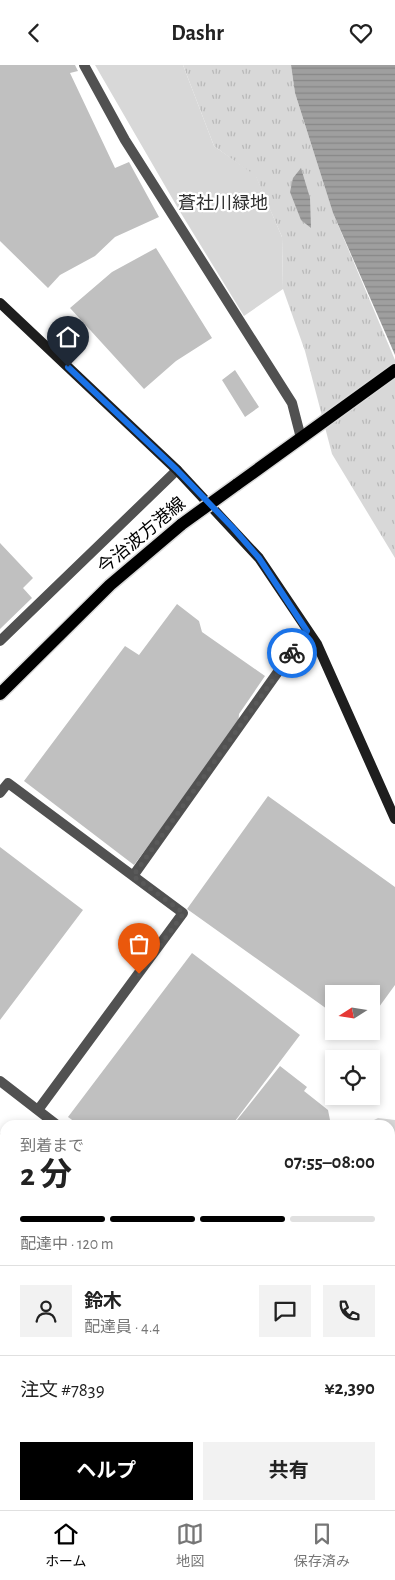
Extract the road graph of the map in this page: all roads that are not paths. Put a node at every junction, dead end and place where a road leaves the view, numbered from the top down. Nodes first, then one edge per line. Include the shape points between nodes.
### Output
1 (84, 65) edge
2 (0, 303) edge
3 (395, 370) edge
4 (301, 438) junction
5 (177, 470) junction
6 (307, 631) junction
7 (0, 641) edge
8 (0, 694) edge
9 (0, 793) edge
10 (395, 819) edge
11 (133, 876) junction
12 (0, 1081) edge
13 (38, 1110) junction
14 (51, 1120) edge

1 - 4 street via 125,140 292,403
2 - 5 street
3 - 4 main road, 今治波方港線
4 - 8 main road, 今治波方港線, bridge via 182,524 110,585
5 - 6 street via 259,558
5 - 7 street
6 - 10 street via 316,644
6 - 11 street
9 - 11 street via 8,783
11 - 13 street via 184,913
12 - 13 street
13 - 14 street

